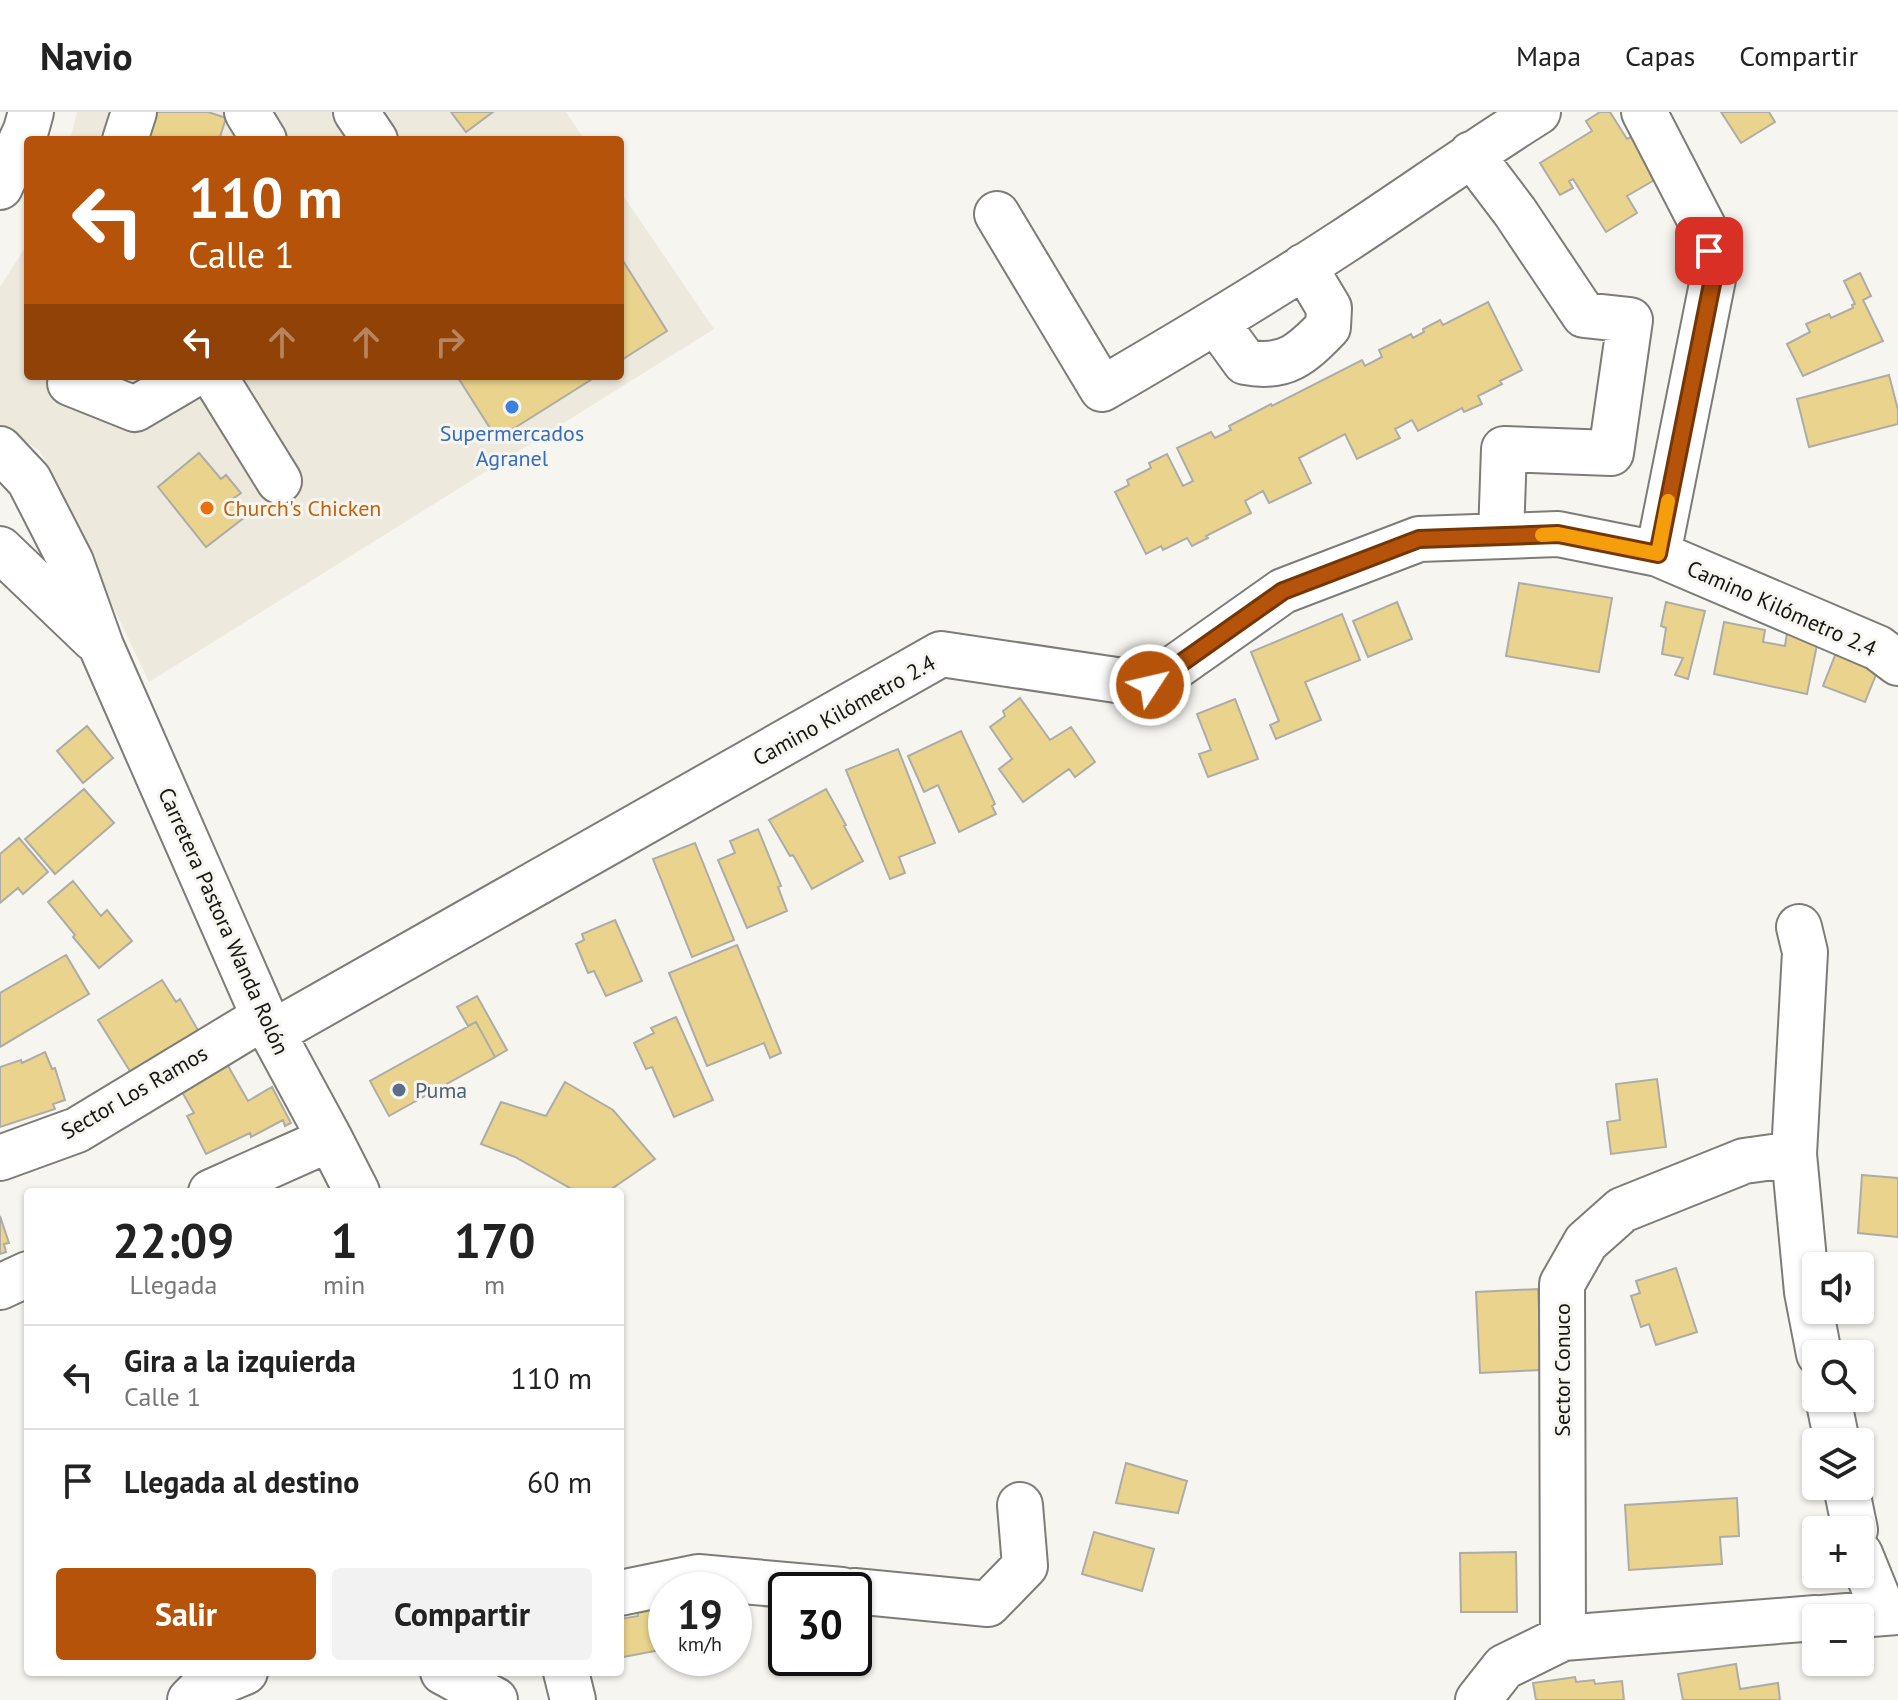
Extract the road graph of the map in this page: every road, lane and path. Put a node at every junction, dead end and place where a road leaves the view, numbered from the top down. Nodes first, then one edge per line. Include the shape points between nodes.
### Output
1 (31, 112) edge
2 (134, 112) edge
3 (247, 112) edge
4 (1538, 112) edge
5 (1644, 112) edge
6 (126, 136) edge
7 (262, 136) edge
8 (1471, 154) junction
9 (0, 187) edge
10 (997, 214) dead end
11 (1304, 266) junction
12 (1216, 322) junction
13 (71, 380) edge
14 (184, 380) edge
15 (216, 380) edge
16 (0, 449) edge
17 (279, 481) dead end
18 (1501, 536) junction
19 (0, 549) edge
20 (1658, 554) junction
21 (101, 646) junction
22 (1898, 663) edge
23 (1799, 927) dead end
24 (268, 1025) junction
25 (330, 1139) junction
26 (1794, 1154) junction
27 (0, 1158) edge
28 (220, 1188) edge
29 (355, 1188) edge
30 (24, 1276) edge
31 (0, 1287) edge
32 (1816, 1340) edge
33 (1020, 1505) dead end
34 (1874, 1581) edge
35 (768, 1583) edge
36 (624, 1592) edge
37 (872, 1593) edge
38 (1891, 1613) edge
39 (1802, 1619) edge
40 (1563, 1638) junction
41 (235, 1676) edge
42 (450, 1676) edge
43 (567, 1676) edge
44 (190, 1700) edge
45 (495, 1700) edge
46 (573, 1700) edge
47 (1478, 1700) edge

1 - 9 street
2 - 6 street
3 - 7 street
4 - 8 street
5 - 20 street via 1704,228 1714,274
8 - 11 street
8 - 18 street via 1584,315 1630,320 1611,453 1504,449
10 - 12 street via 1102,389
11 - 12 street
11 - 12 street via 1329,308 1328,327 1285,362 1245,362
13 - 14 street via 135,409
15 - 17 street
16 - 21 street, Carretera Pastora Wanda Rolón via 29,480 43,507 71,562
18 - 20 street, Camino Kilómetro 2.4 via 1558,534
18 - 24 street, Camino Kilómetro 2.4 via 1419,539 1283,591 1150,685 941,654
19 - 21 street, Carretera Pastora Wanda Rolón
20 - 22 street, Camino Kilómetro 2.4 via 1878,648
21 - 24 street, Carretera Pastora Wanda Rolón
23 - 26 street via 1805,952
24 - 25 street, Carretera Pastora Wanda Rolón
24 - 27 street, Sector Los Ramos via 77,1130
25 - 28 street
25 - 29 street, Carretera Pastora Wanda Rolón
26 - 32 street
26 - 40 street, Sector Conuco via 1744,1161 1622,1210 1586,1242 1562,1284
30 - 31 street
33 - 37 street via 1025,1566 988,1604
34 - 38 street
35 - 36 street via 698,1577
39 - 40 street
40 - 47 street via 1504,1667
41 - 44 street
42 - 45 street
43 - 46 street

